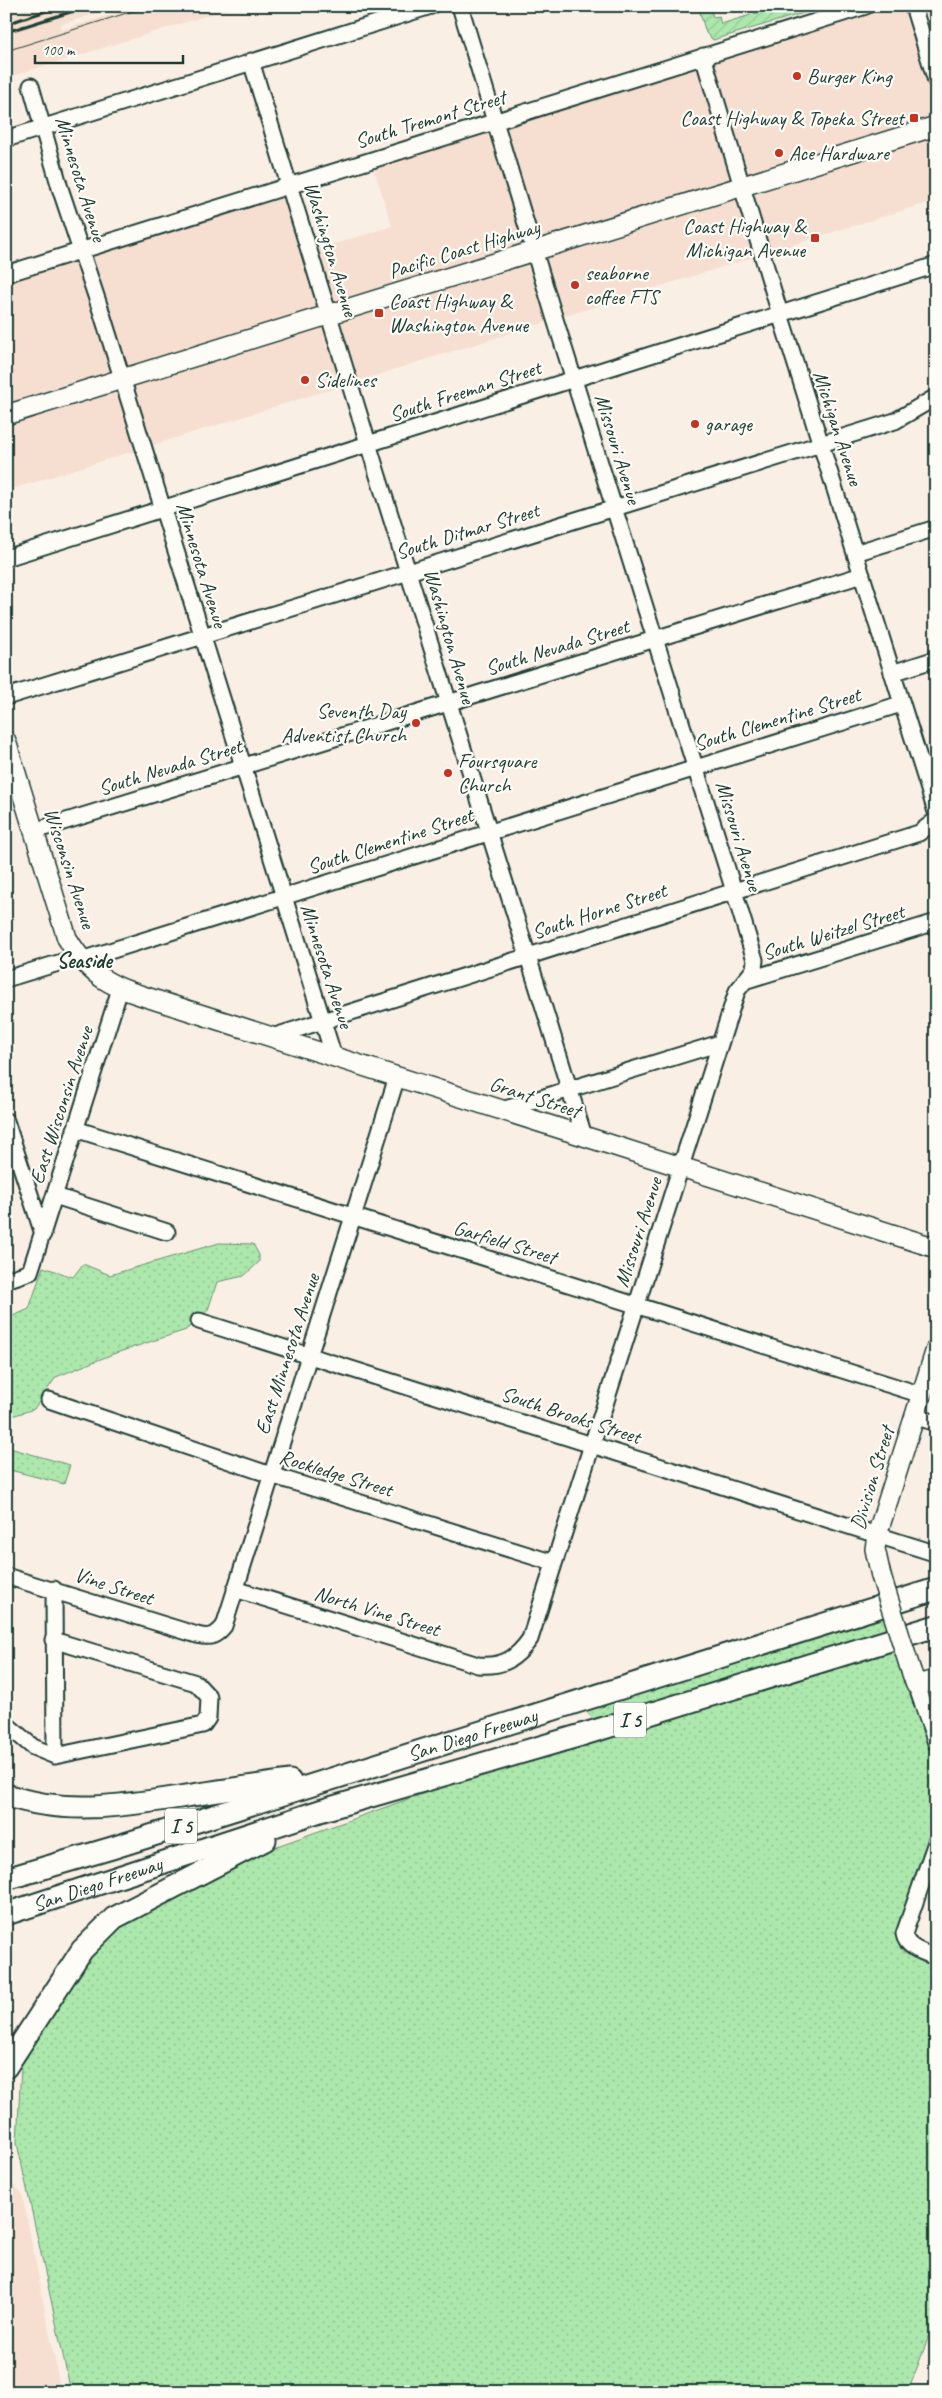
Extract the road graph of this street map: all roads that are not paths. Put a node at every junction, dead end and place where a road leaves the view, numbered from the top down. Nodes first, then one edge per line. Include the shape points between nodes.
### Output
1 (431, 6) edge
2 (460, 6) edge
3 (866, 6) edge
4 (913, 6) edge
5 (703, 56) junction
6 (251, 61) junction
7 (936, 81) edge
8 (31, 86) dead end
9 (496, 120) junction
10 (936, 126) edge
11 (42, 128) junction
12 (6, 139) edge
13 (289, 186) junction
14 (743, 186) junction
15 (81, 251) junction
16 (534, 251) junction
17 (936, 265) edge
18 (6, 274) edge
19 (328, 314) junction
20 (780, 314) junction
21 (574, 379) junction
22 (121, 380) junction
23 (936, 397) edge
24 (6, 415) edge
25 (369, 444) junction
26 (821, 445) junction
27 (162, 508) junction
28 (614, 508) junction
29 (936, 528) edge
30 (855, 553) junction
31 (6, 558) edge
32 (409, 571) junction
33 (862, 575) junction
34 (202, 637) junction
35 (655, 639) junction
36 (936, 660) edge
37 (892, 673) junction
38 (6, 697) edge
39 (448, 703) junction
40 (901, 704) junction
41 (8, 751) edge
42 (696, 766) junction
43 (243, 767) junction
44 (936, 812) edge
45 (936, 820) edge
46 (34, 831) junction
47 (488, 832) junction
48 (734, 891) junction
49 (283, 897) junction
50 (936, 922) edge
51 (528, 956) junction
52 (81, 960) junction
53 (6, 979) edge
54 (742, 982) junction
55 (120, 989) junction
56 (322, 1021) junction
57 (272, 1037) junction
58 (720, 1043) junction
59 (334, 1057) junction
60 (397, 1078) junction
61 (569, 1089) junction
62 (502, 1110) junction
63 (6, 1121) edge
64 (75, 1129) junction
65 (584, 1136) junction
66 (681, 1168) junction
67 (54, 1196) junction
68 (352, 1217) junction
69 (167, 1232) dead end
70 (42, 1234) junction
71 (936, 1248) edge
72 (6, 1280) edge
73 (636, 1306) junction
74 (198, 1321) dead end
75 (936, 1349) edge
76 (309, 1354) junction
77 (922, 1395) junction
78 (50, 1400) dead end
79 (914, 1416) junction
80 (936, 1423) edge
81 (592, 1444) junction
82 (271, 1475) junction
83 (877, 1535) junction
84 (931, 1552) dead end
85 (554, 1563) junction
86 (6, 1576) edge
87 (54, 1589) junction
88 (235, 1590) junction
89 (936, 1590) edge
90 (936, 1626) edge
91 (209, 1638) joint
92 (53, 1640) junction
93 (506, 1663) joint
94 (914, 1678) junction
95 (936, 1680) edge
96 (6, 1724) edge
97 (936, 1743) edge
98 (55, 1756) junction
99 (354, 1771) junction
100 (6, 1795) edge
101 (323, 1810) junction
102 (936, 1842) edge
103 (6, 1879) edge
104 (6, 1914) edge
105 (936, 1957) edge
106 (6, 2067) edge

1 - 6 street
2 - 9 street, Missouri Avenue
3 - 5 street, South Tremont Street
4 - 7 street
5 - 9 street, South Tremont Street
5 - 14 street, Michigan Avenue
6 - 11 street
6 - 13 street, Washington Avenue
8 - 11 street, Minnesota Avenue
9 - 13 street, South Tremont Street
9 - 16 street, Missouri Avenue
10 - 14 main road, Pacific Coast Highway
11 - 12 street
11 - 15 street, Minnesota Avenue
13 - 15 street, South Tremont Street
13 - 19 street, Washington Avenue
14 - 16 main road, Pacific Coast Highway
14 - 20 street, Michigan Avenue
15 - 18 street, South Tremont Street
15 - 22 street, Minnesota Avenue
16 - 19 main road, Pacific Coast Highway
16 - 21 street, Missouri Avenue
17 - 20 street, South Freeman Street
19 - 22 main road, Pacific Coast Highway
19 - 25 street, Washington Avenue
20 - 21 street, South Freeman Street
20 - 26 street, Michigan Avenue
21 - 25 street, South Freeman Street
21 - 28 street, Missouri Avenue
22 - 24 main road, Pacific Coast Highway
22 - 27 street, Minnesota Avenue
23 - 26 street, South Ditmar Street via 895,421
25 - 27 street, South Freeman Street
25 - 32 street, Washington Avenue
26 - 28 street, South Ditmar Street
26 - 30 street, Michigan Avenue
27 - 31 street, South Freeman Street
27 - 34 street, Minnesota Avenue
28 - 32 street, South Ditmar Street
28 - 35 street, Missouri Avenue
29 - 30 street
30 - 33 street, Michigan Avenue
32 - 34 street, South Ditmar Street
32 - 39 street, Washington Avenue
33 - 35 street, South Nevada Street
33 - 37 street, Michigan Avenue
34 - 38 street, South Ditmar Street
34 - 43 street, Minnesota Avenue
35 - 39 street, South Nevada Street
35 - 42 street, Missouri Avenue
36 - 37 street
37 - 40 street, Michigan Avenue
39 - 43 street, South Nevada Street
39 - 47 street, Washington Avenue
40 - 42 street, South Clementine Street
40 - 44 street, Michigan Avenue
41 - 46 main road, Wisconsin Avenue
42 - 47 street, South Clementine Street
42 - 48 street, Missouri Avenue
43 - 46 street, South Nevada Street
43 - 49 street, Minnesota Avenue
45 - 48 street, South Horne Street via 919,833
46 - 52 main road, Wisconsin Avenue via 67,938
47 - 49 street, South Clementine Street
47 - 51 street, Washington Avenue
48 - 51 street, South Horne Street
48 - 54 street, Missouri Avenue via 755,960 754,969
49 - 52 street, South Clementine Street
49 - 56 street, Minnesota Avenue
50 - 54 street, South Weitzel Street
51 - 56 street, South Horne Street
51 - 61 street, Washington Avenue
52 - 53 street, South Clementine Street via 65,961
52 - 55 main road, Wisconsin Avenue via 100,979
54 - 58 street, Missouri Avenue
55 - 57 main road, Grant Street
55 - 64 street, East Wisconsin Avenue
56 - 57 street, South Horne Street
56 - 59 street, Minnesota Avenue
57 - 59 main road, Grant Street
58 - 61 street
58 - 66 street, Missouri Avenue
59 - 60 main road, Grant Street
60 - 62 main road, Grant Street
60 - 68 street, East Minnesota Avenue
61 - 62 street
61 - 65 street, Washington Avenue
62 - 65 main road, Grant Street
63 - 70 street
64 - 67 street, East Wisconsin Avenue
64 - 68 street, Garfield Street
65 - 66 main road, Grant Street
66 - 71 main road, Grant Street
66 - 73 street, Missouri Avenue
67 - 69 street
67 - 70 street, East Wisconsin Avenue
68 - 73 street, Garfield Street
68 - 76 street, East Minnesota Avenue
70 - 72 street, East Wisconsin Avenue via 30,1272
73 - 77 street, Garfield Street
73 - 81 street, Missouri Avenue
74 - 76 street, South Brooks Street
75 - 77 main road, Division Street
76 - 81 street, South Brooks Street
76 - 82 street, East Minnesota Avenue
77 - 79 main road, Division Street
78 - 82 street, Rockledge Street
79 - 80 street
79 - 83 main road, Division Street
81 - 83 street, South Brooks Street
81 - 85 street, Missouri Avenue
82 - 85 street, Rockledge Street
82 - 88 street, East Minnesota Avenue
83 - 84 street, South Brooks Street
83 - 94 main road, Division Street, bridge via 875,1549 881,1576
85 - 93 street, Missouri Avenue via 530,1639 522,1652
86 - 87 street, Vine Street
87 - 91 street, Vine Street
87 - 92 street
88 - 91 street, East Minnesota Avenue via 224,1626
88 - 93 street, North Vine Street via 478,1665
89 - 99 highway, San Diego Freeway / I 5
90 - 101 highway, San Diego Freeway / I 5
92 - 98 street
92 - 98 street via 196,1683 209,1697 208,1718 203,1725
94 - 95 main road
94 - 97 street
96 - 98 street via 33,1746
99 - 100 highway via 135,1804 85,1808 52,1807
99 - 103 highway, San Diego Freeway / I 5
101 - 104 highway, San Diego Freeway / I 5
101 - 106 highway via 114,1918 82,1950
102 - 105 street via 904,1934 918,1951

